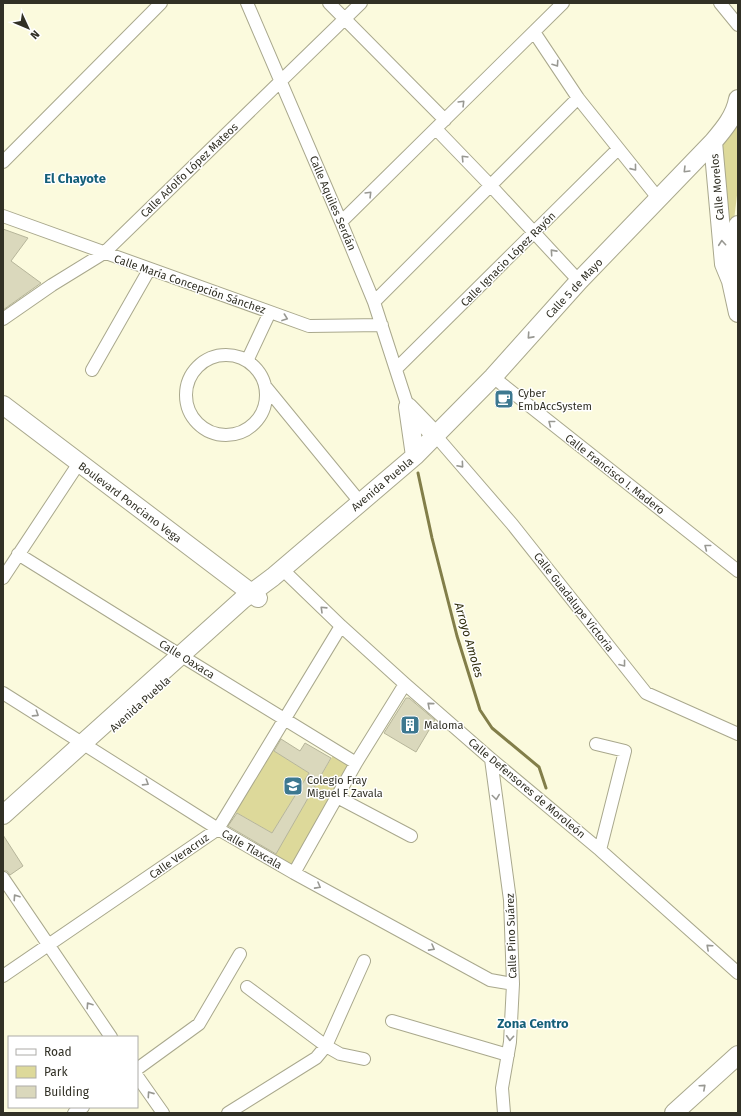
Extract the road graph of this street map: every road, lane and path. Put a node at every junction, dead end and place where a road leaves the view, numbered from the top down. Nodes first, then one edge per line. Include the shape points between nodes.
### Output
1 (161, 3) edge
2 (247, 3) edge
3 (329, 3) edge
4 (361, 3) edge
5 (564, 3) edge
6 (720, 3) edge
7 (344, 19) junction
8 (738, 25) edge
9 (534, 32) junction
10 (282, 81) junction
11 (578, 98) junction
12 (738, 99) edge
13 (445, 120) junction
14 (732, 124) edge
15 (436, 129) junction
16 (713, 142) junction
17 (618, 148) junction
18 (3, 162) edge
19 (491, 186) junction
20 (658, 198) junction
21 (3, 216) edge
22 (341, 222) junction
23 (738, 226) edge
24 (535, 232) junction
25 (104, 253) junction
26 (149, 270) junction
27 (579, 281) junction
28 (730, 281) junction
29 (374, 302) junction
30 (270, 312) junction
31 (738, 313) edge
32 (3, 319) edge
33 (382, 325) junction
34 (247, 361) junction
35 (396, 369) junction
36 (92, 370) dead end
37 (493, 378) junction
38 (264, 385) junction
39 (3, 405) edge
40 (408, 406) junction
41 (436, 436) junction
42 (414, 456) junction
43 (79, 463) junction
44 (360, 502) junction
45 (18, 554) junction
46 (738, 571) edge
47 (277, 573) junction
48 (3, 578) edge
49 (254, 595) junction
50 (342, 626) junction
51 (184, 658) junction
52 (405, 684) junction
53 (3, 693) edge
54 (285, 718) junction
55 (738, 734) edge
56 (596, 744) dead end
57 (86, 746) junction
58 (491, 758) junction
59 (356, 762) junction
60 (337, 797) junction
61 (3, 815) edge
62 (3, 827) edge
63 (218, 829) junction
64 (411, 836) dead end
65 (600, 850) junction
66 (294, 873) junction
67 (3, 878) edge
68 (49, 946) junction
69 (240, 954) dead end
70 (364, 961) dead end
71 (738, 973) edge
72 (3, 976) edge
73 (513, 984) junction
74 (247, 987) dead end
75 (392, 1021) dead end
76 (110, 1036) edge
77 (326, 1046) junction
78 (508, 1055) junction
79 (738, 1055) edge
80 (364, 1059) dead end
81 (138, 1067) edge
82 (138, 1077) edge
83 (163, 1113) edge
84 (228, 1113) edge
85 (504, 1113) edge
86 (674, 1113) edge

1 - 18 street
2 - 10 street, Calle Aquiles Serdán
3 - 7 street
4 - 7 street, Calle Adolfo López Mateos
5 - 9 street
6 - 8 street
7 - 10 street, Calle Adolfo López Mateos
7 - 13 street
9 -> 11 street
13 -> 9 street
10 - 22 street, Calle Aquiles Serdán
10 - 25 street, Calle Adolfo López Mateos
11 - 17 street
11 - 19 street
12 - 14 street, Calle Morelos
13 - 15 street
14 - 16 street, Calle Morelos
19 -> 15 street
22 -> 15 street
16 -> 20 street, Calle 5 de Mayo
28 -> 16 street, Calle Morelos via 724,264
17 -> 20 street
17 - 24 street, Calle Ignacio López Rayón
19 - 24 street
19 - 29 street
20 - 27 street, Calle 5 de Mayo
21 - 25 street, Calle María Concepción Sánchez
22 - 29 street, Calle Aquiles Serdán
23 - 28 street via 735,261
27 -> 24 street
24 - 35 street, Calle Ignacio López Rayón
25 - 26 street, Calle María Concepción Sánchez
25 - 32 street, Calle Adolfo López Mateos
26 - 30 street, Calle María Concepción Sánchez
26 - 36 street
27 -> 37 street, Calle 5 de Mayo
28 - 31 street, Calle Morelos
29 - 33 street, Calle Aquiles Serdán
30 -> 33 street, Calle María Concepción Sánchez via 309,326
30 - 34 street
33 - 35 street, Calle Aquiles Serdán
34 - 38 street via 259,374
34 - 38 street via 235,356 217,355 206,359 195,368 188,380 186,394 194,418 214,432 227,435 240,433 259,419 264,410
35 - 40 street, Calle Aquiles Serdán
37 - 41 street, Calle 5 de Mayo
46 -> 37 street, Calle Francisco I. Madero
38 - 44 street
39 - 43 street, Boulevard Ponciano Vega
40 - 41 street, Calle Aquiles Serdán
40 - 42 street, Calle Aquiles Serdán
41 - 42 street, Avenida Puebla
41 -> 55 street, Calle Guadalupe Victoria via 512,524 646,693
42 - 44 street, Avenida Puebla
43 - 45 street
43 - 49 street, Boulevard Ponciano Vega
44 - 47 street, Avenida Puebla
45 - 48 street
45 - 51 street, Calle Oaxaca
47 - 49 street, Avenida Puebla
50 -> 47 street, Calle Defensores de Moroleón
49 - 51 street, Avenida Puebla
50 - 52 street, Calle Defensores de Moroleón
50 - 54 street, Calle Veracruz
51 - 54 street, Calle Oaxaca
51 - 57 street, Avenida Puebla
58 -> 52 street, Calle Defensores de Moroleón
52 - 59 street
53 -> 57 street, Calle Tlaxcala
54 - 59 street, Calle Oaxaca
54 - 63 street, Calle Veracruz
56 - 65 street via 625,751
57 - 61 street, Avenida Puebla
57 - 62 street, Avenida Puebla
57 -> 63 street, Calle Tlaxcala
58 - 65 street, Calle Defensores de Moroleón
58 -> 73 street, Calle Pino Suárez via 510,900
59 - 60 street
60 - 64 street
60 - 66 street
63 - 66 street, Calle Tlaxcala
63 - 68 street, Calle Veracruz
71 -> 65 street, Calle Defensores de Moroleón
66 -> 73 street, Calle Tlaxcala via 490,980
68 -> 67 street
68 - 72 street, Calle Veracruz
76 -> 68 street
69 - 81 street via 199,1024
70 - 77 street
73 -> 78 street, Calle Pino Suárez
74 - 77 street
75 - 78 street
77 - 80 street via 340,1054
77 - 84 street via 316,1058
78 - 85 street, Calle Pino Suárez via 502,1088
86 -> 79 street
83 -> 82 street

